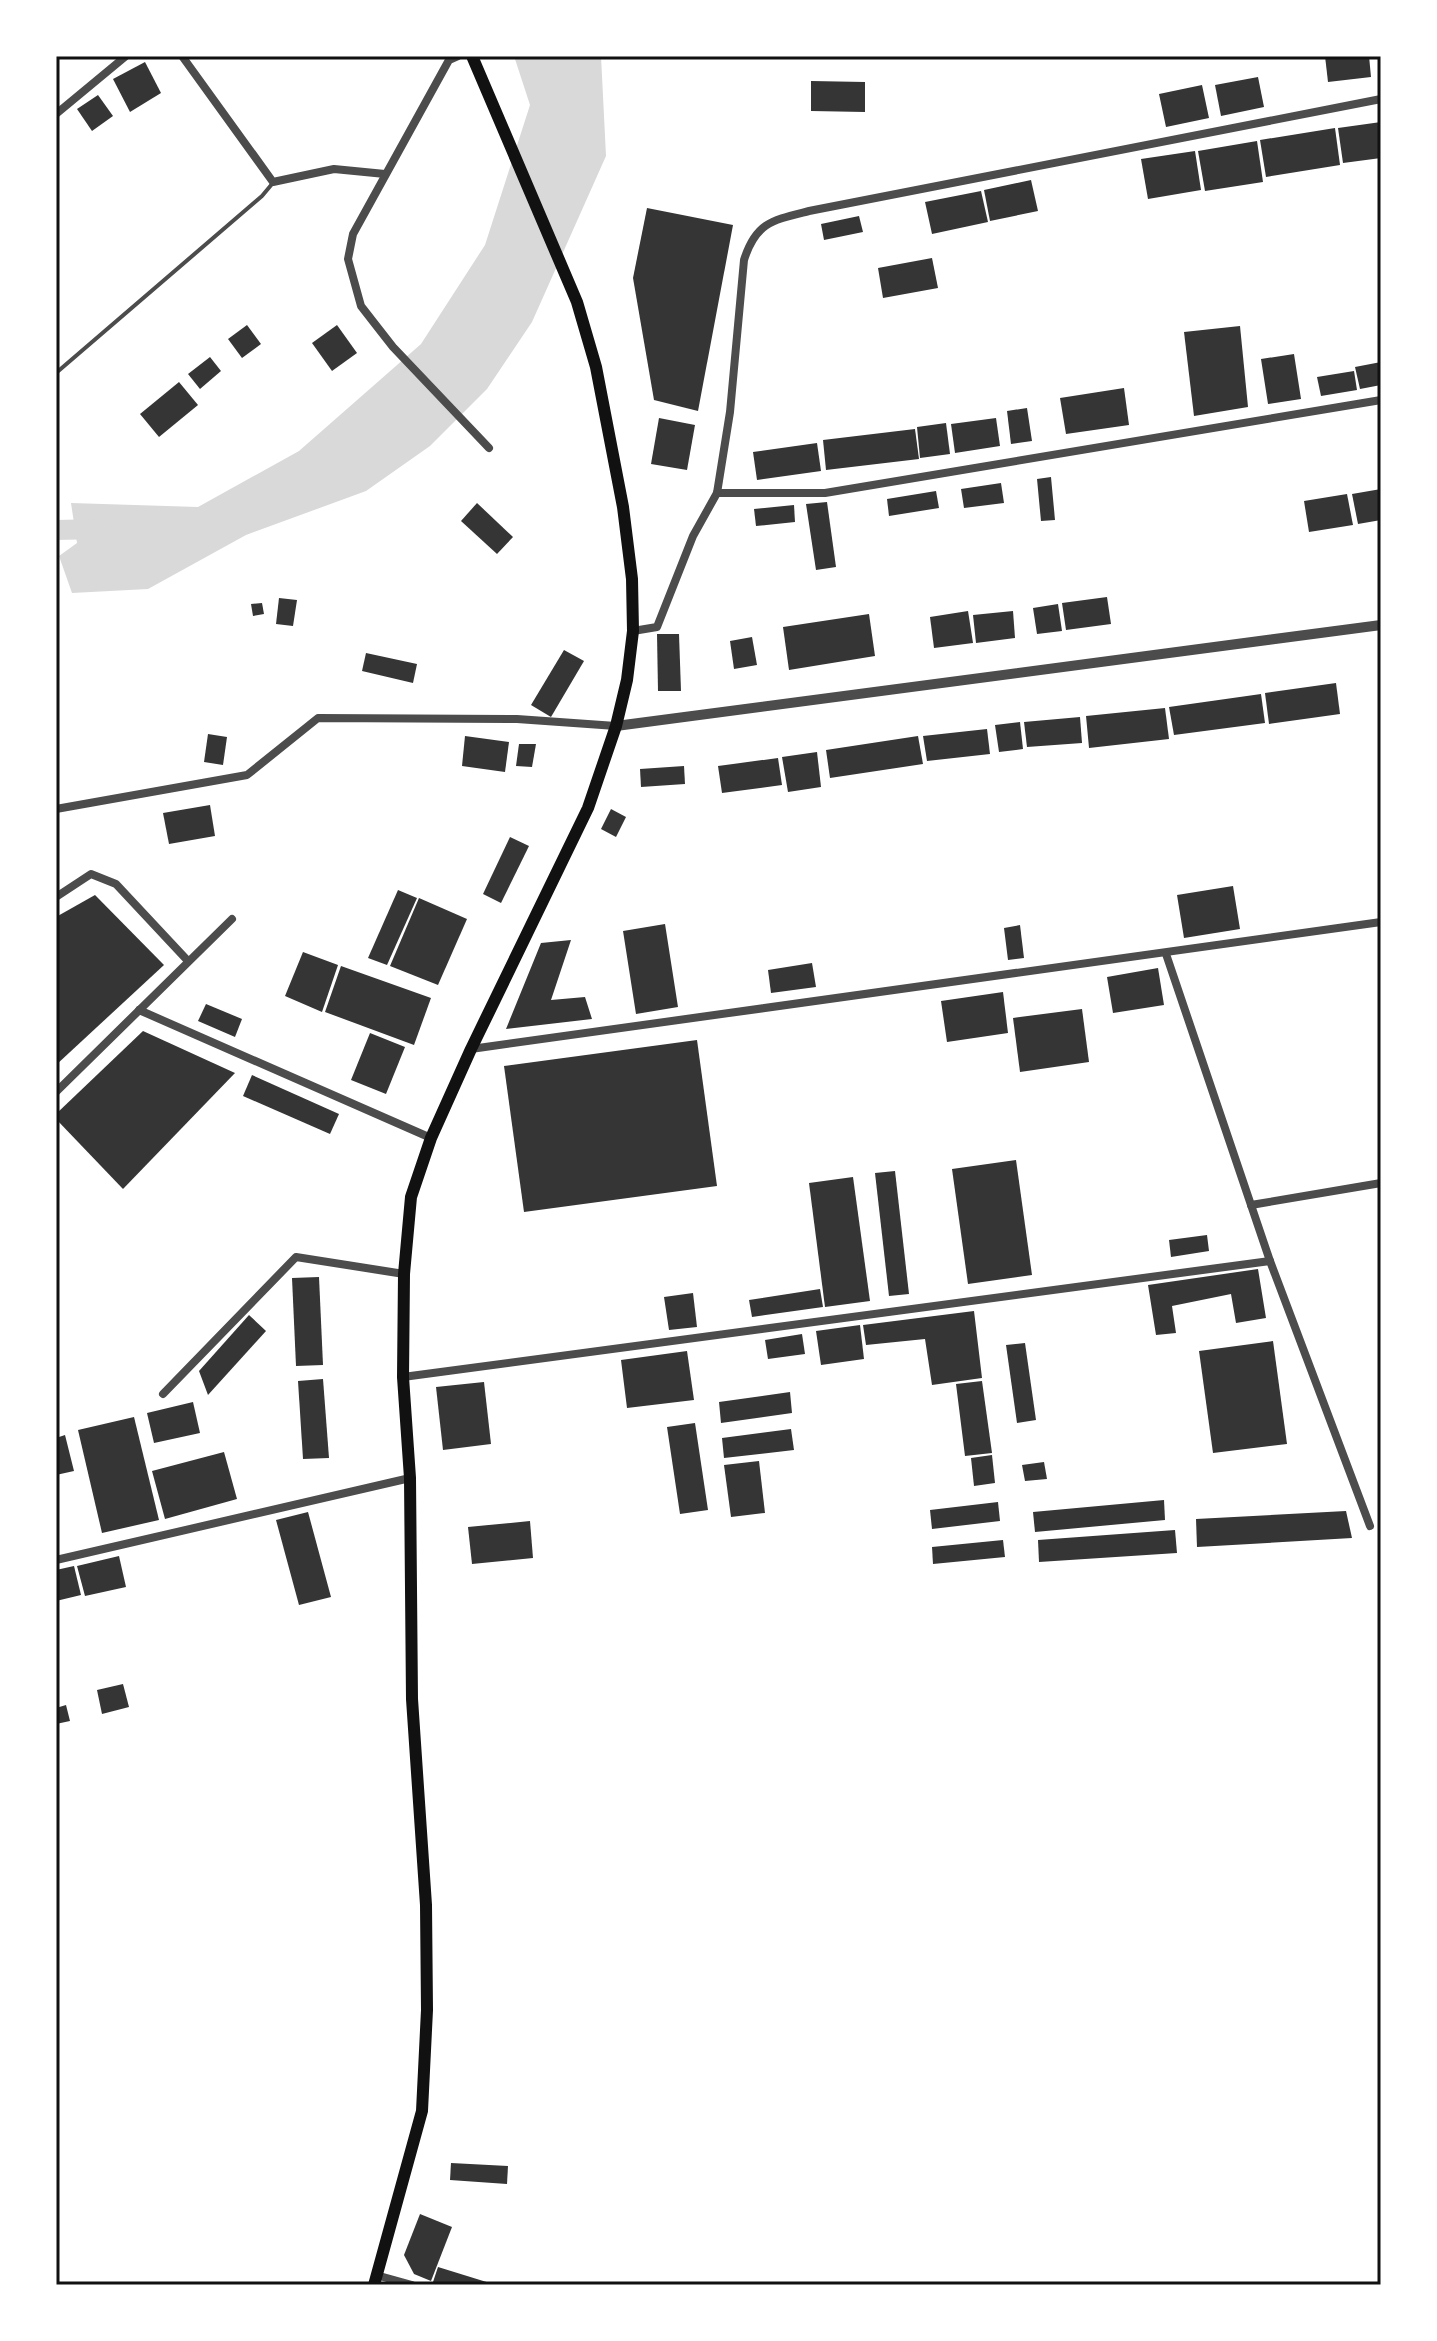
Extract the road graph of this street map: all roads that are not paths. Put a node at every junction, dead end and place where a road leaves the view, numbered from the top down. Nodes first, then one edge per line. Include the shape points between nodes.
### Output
1 (126, 56) edge
2 (182, 56) edge
3 (458, 56) edge
4 (472, 56) edge
5 (1381, 99) edge
6 (56, 114) edge
7 (385, 174) junction
8 (273, 182) junction
9 (56, 373) edge
10 (1381, 400) edge
11 (489, 448) dead end
12 (717, 493) junction
13 (1381, 625) edge
14 (633, 631) junction
15 (616, 726) junction
16 (56, 809) edge
17 (56, 897) edge
18 (232, 919) dead end
19 (1381, 922) edge
20 (1166, 954) junction
21 (188, 961) junction
22 (139, 1010) junction
23 (471, 1049) junction
24 (56, 1092) edge
25 (431, 1138) junction
26 (1381, 1183) edge
27 (1251, 1205) junction
28 (1270, 1261) junction
29 (404, 1274) junction
30 (403, 1377) junction
31 (163, 1394) dead end
32 (410, 1478) junction
33 (1370, 1526) dead end
34 (56, 1560) edge
35 (375, 2280) edge
36 (412, 2285) edge

1 - 6 street
2 - 8 street
3 - 7 street via 449,60
4 - 14 main road via 577,302 596,367 623,507
5 - 12 street via 809,211 761,227 744,260
7 - 8 street via 334,169
7 - 11 street via 353,234 348,259 361,306
8 - 9 lane
10 - 12 street via 825,493
12 - 14 street via 693,536 657,627
13 - 15 street
14 - 15 main road
15 - 16 street via 517,719 318,718 247,775
15 - 23 main road via 588,808
17 - 21 street via 91,874 116,884
18 - 21 street
19 - 20 street
20 - 23 street
20 - 27 street
21 - 22 street
22 - 24 street
22 - 25 street
23 - 25 main road
25 - 29 main road via 411,1197
26 - 27 street
27 - 28 street
28 - 30 street
28 - 33 street
29 - 30 main road
29 - 31 street via 296,1257
30 - 32 main road
32 - 34 street
32 - 35 main road via 412,1699 426,1905 427,2010 422,2111
35 - 36 street

